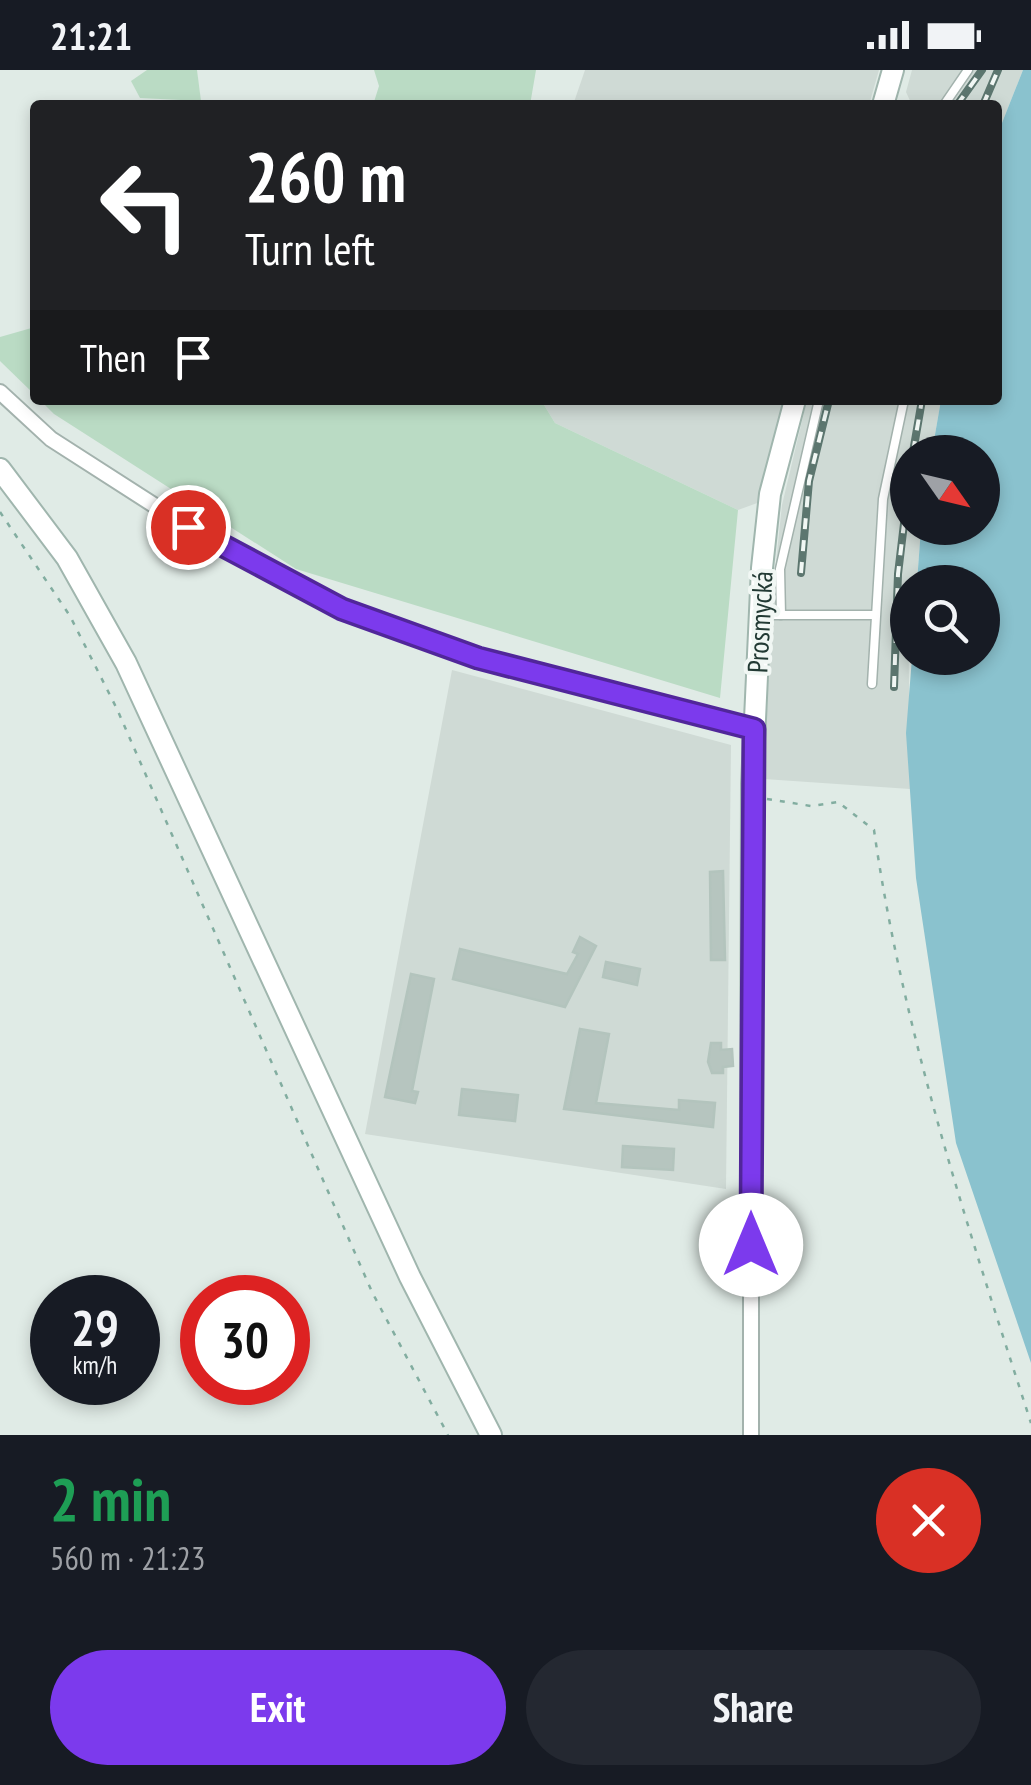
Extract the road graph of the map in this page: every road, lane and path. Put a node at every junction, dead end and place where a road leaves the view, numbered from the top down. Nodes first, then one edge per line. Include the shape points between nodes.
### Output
1 (892, 70) edge
2 (968, 70) edge
3 (883, 100) edge
4 (947, 100) edge
5 (0, 392) edge
6 (793, 405) edge
7 (818, 405) edge
8 (903, 405) edge
9 (0, 469) edge
10 (0, 512) edge
11 (771, 615) junction
12 (874, 616) junction
13 (872, 684) dead end
14 (754, 729) junction
15 (752, 784) junction
16 (751, 1207) joint
17 (1031, 1424) edge
18 (448, 1435) edge
19 (492, 1435) edge
20 (750, 1435) edge

1 - 3 main road
2 - 4 lane
5 - 14 street via 52,438 188,527 342,609 478,658
6 - 11 main road, Prosmycká via 770,494
7 - 11 lane
8 - 12 lane via 883,499
9 - 19 main road via 67,558 126,663 410,1277
10 - 18 path via 70,616 117,709 377,1302
11 - 12 lane
11 - 14 main road, Prosmycká
12 - 13 lane
14 - 15 main road, Prosmycká
15 - 16 main road, Prosmycká
15 - 17 path via 766,798 810,806 838,802 874,830 942,1148
16 - 20 street

